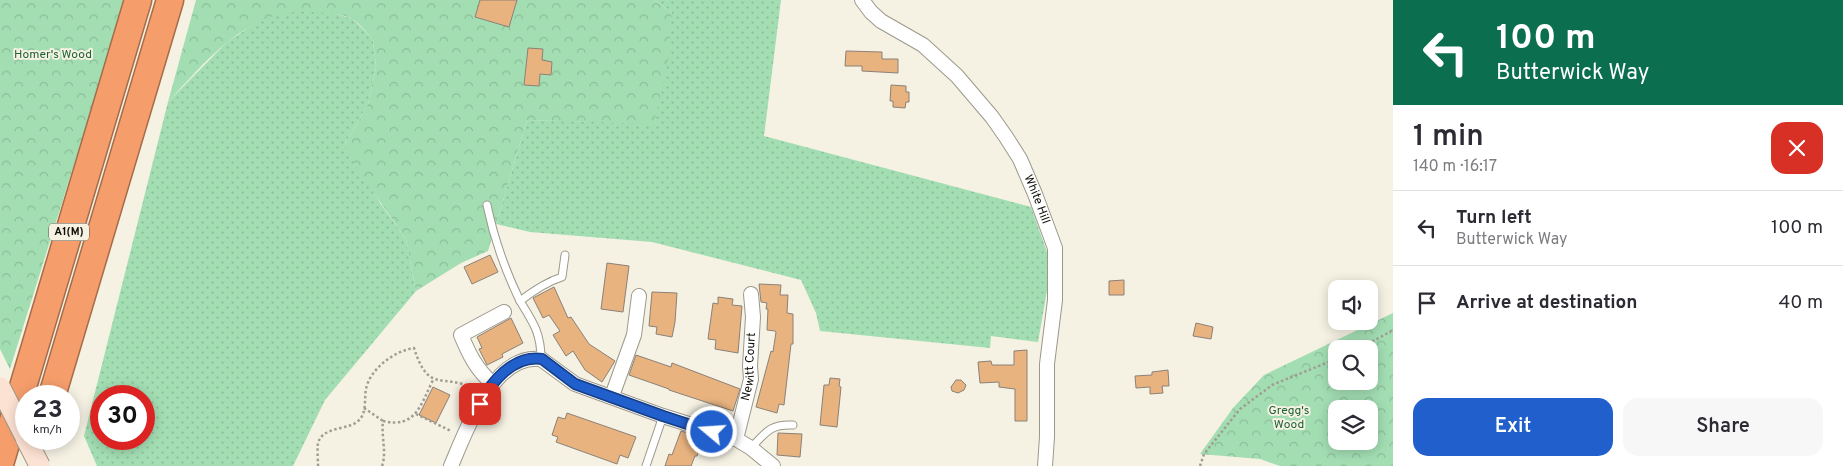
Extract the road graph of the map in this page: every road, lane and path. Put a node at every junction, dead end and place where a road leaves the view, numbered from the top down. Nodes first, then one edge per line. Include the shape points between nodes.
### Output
1 (138, 0) edge
2 (170, 0) edge
3 (862, 0) edge
4 (487, 205) dead end
5 (565, 254) dead end
6 (751, 294) dead end
7 (639, 296) dead end
8 (520, 301) junction
9 (504, 312) dead end
10 (1393, 330) edge
11 (1376, 340) edge
12 (542, 359) junction
13 (1328, 362) edge
14 (433, 380) junction
15 (55, 385) edge
16 (0, 387) edge
17 (488, 388) junction
18 (612, 396) junction
19 (364, 408) junction
20 (416, 414) junction
21 (663, 416) junction
22 (15, 417) edge
23 (383, 421) junction
24 (793, 425) dead end
25 (464, 437) junction
26 (736, 439) junction
27 (751, 448) junction
28 (32, 450) edge
29 (37, 450) edge
30 (0, 464) edge
31 (32, 466) edge
32 (40, 466) edge
33 (318, 466) edge
34 (382, 466) edge
35 (451, 466) edge
36 (646, 466) edge
37 (773, 466) edge
38 (1045, 466) edge
39 (1200, 466) edge

1 - 30 highway, A1(M)
2 - 15 highway, A1(M)
3 - 38 street, White Hill via 881,21 923,45 957,76 1006,137 1020,159 1035,194 1055,248 1055,300 1047,364
4 - 8 lane via 501,259
5 - 8 lane via 562,277 539,287
6 - 26 street, Newitt Court via 751,379
7 - 18 street via 634,334
8 - 12 lane via 541,342
9 - 17 street via 461,335
10 - 11 path
12 - 17 street via 527,360 512,367 500,374
12 - 18 street via 575,384
13 - 39 path via 1272,385 1240,409 1204,454
14 - 17 path
14 - 19 path via 422,368 414,348 407,349 389,359 372,375
14 - 20 path
16 - 22 main road, bridge
17 - 25 street
18 - 21 street
19 - 23 path
19 - 33 path via 358,422 322,437 318,443
20 - 23 path via 402,422
20 - 25 path
21 - 26 street
21 - 36 lane
23 - 34 path via 385,458
24 - 27 lane via 780,424 769,429
25 - 35 street
26 - 27 street
27 - 37 street
28 - 32 main road, bridge
29 - 31 highway

